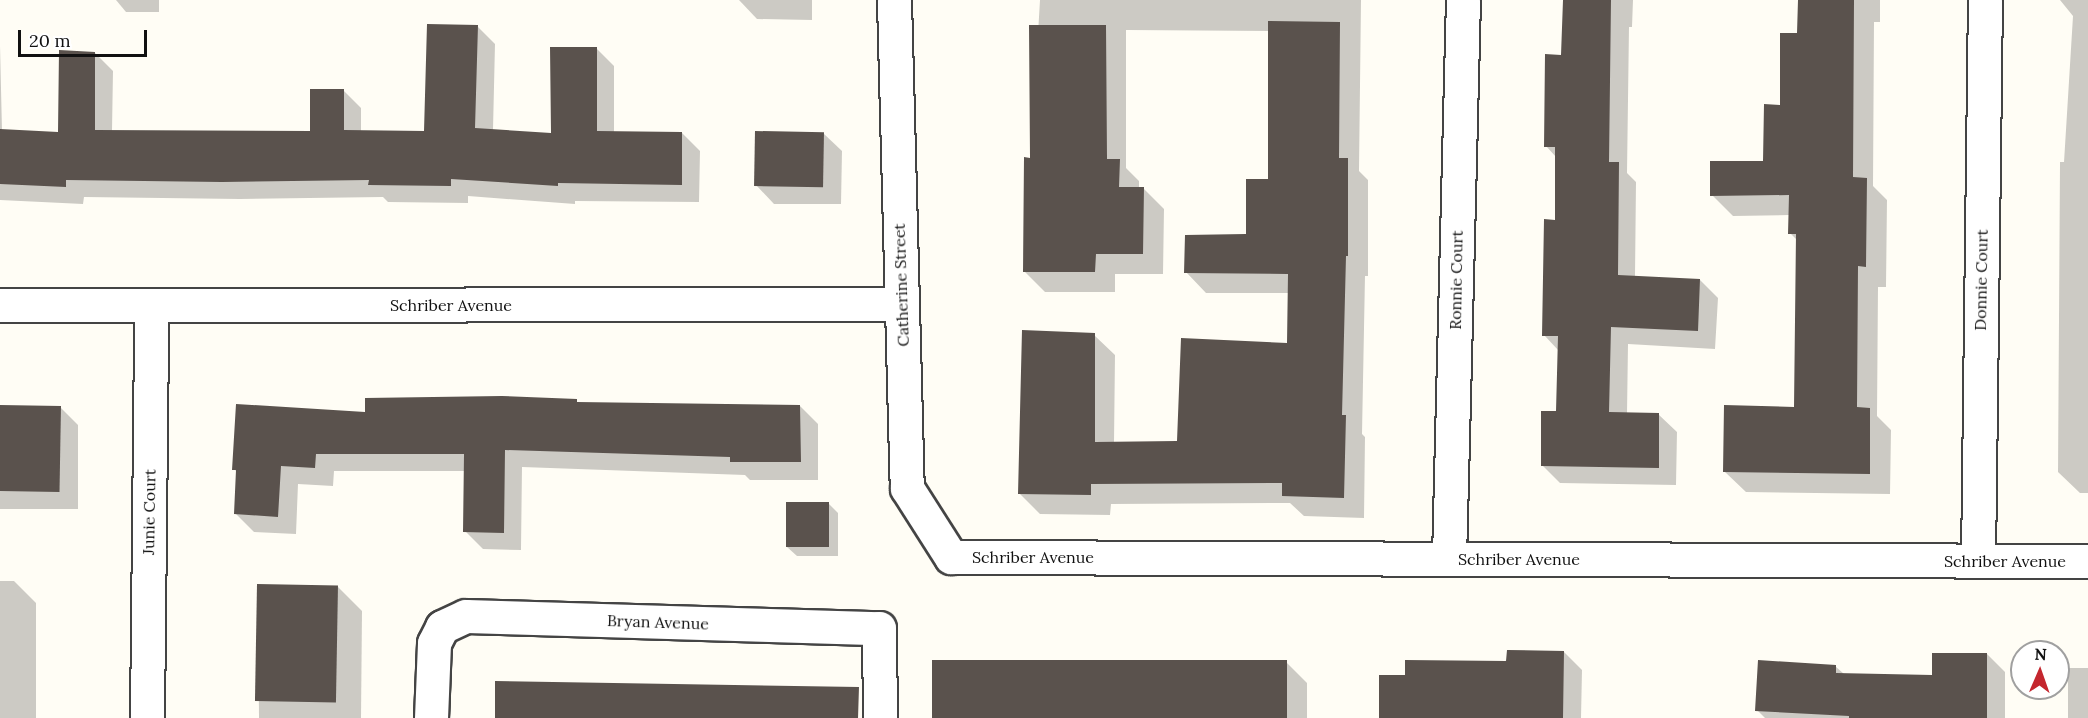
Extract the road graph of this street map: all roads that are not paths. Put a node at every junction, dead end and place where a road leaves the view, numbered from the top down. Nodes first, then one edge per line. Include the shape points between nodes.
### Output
1 (894, 0) edge
2 (1463, 0) edge
3 (1985, 0) edge
4 (902, 304) junction
5 (0, 305) edge
6 (151, 305) junction
7 (951, 557) joint
8 (1449, 559) junction
9 (1978, 561) junction
10 (2088, 561) edge
11 (147, 718) edge
12 (431, 718) edge
13 (880, 718) edge

1 - 4 street, Catherine Street
2 - 8 street, Ronnie Court
3 - 9 street, Donnie Court
4 - 6 street, Schriber Avenue
4 - 7 street, Catherine Street via 907,488
5 - 6 street, Schriber Avenue
6 - 11 street, Junie Court
7 - 8 street, Schriber Avenue
8 - 9 street, Schriber Avenue
9 - 10 street, Schriber Avenue
12 - 13 street, Bryan Avenue via 434,643 442,627 466,616 879,628

